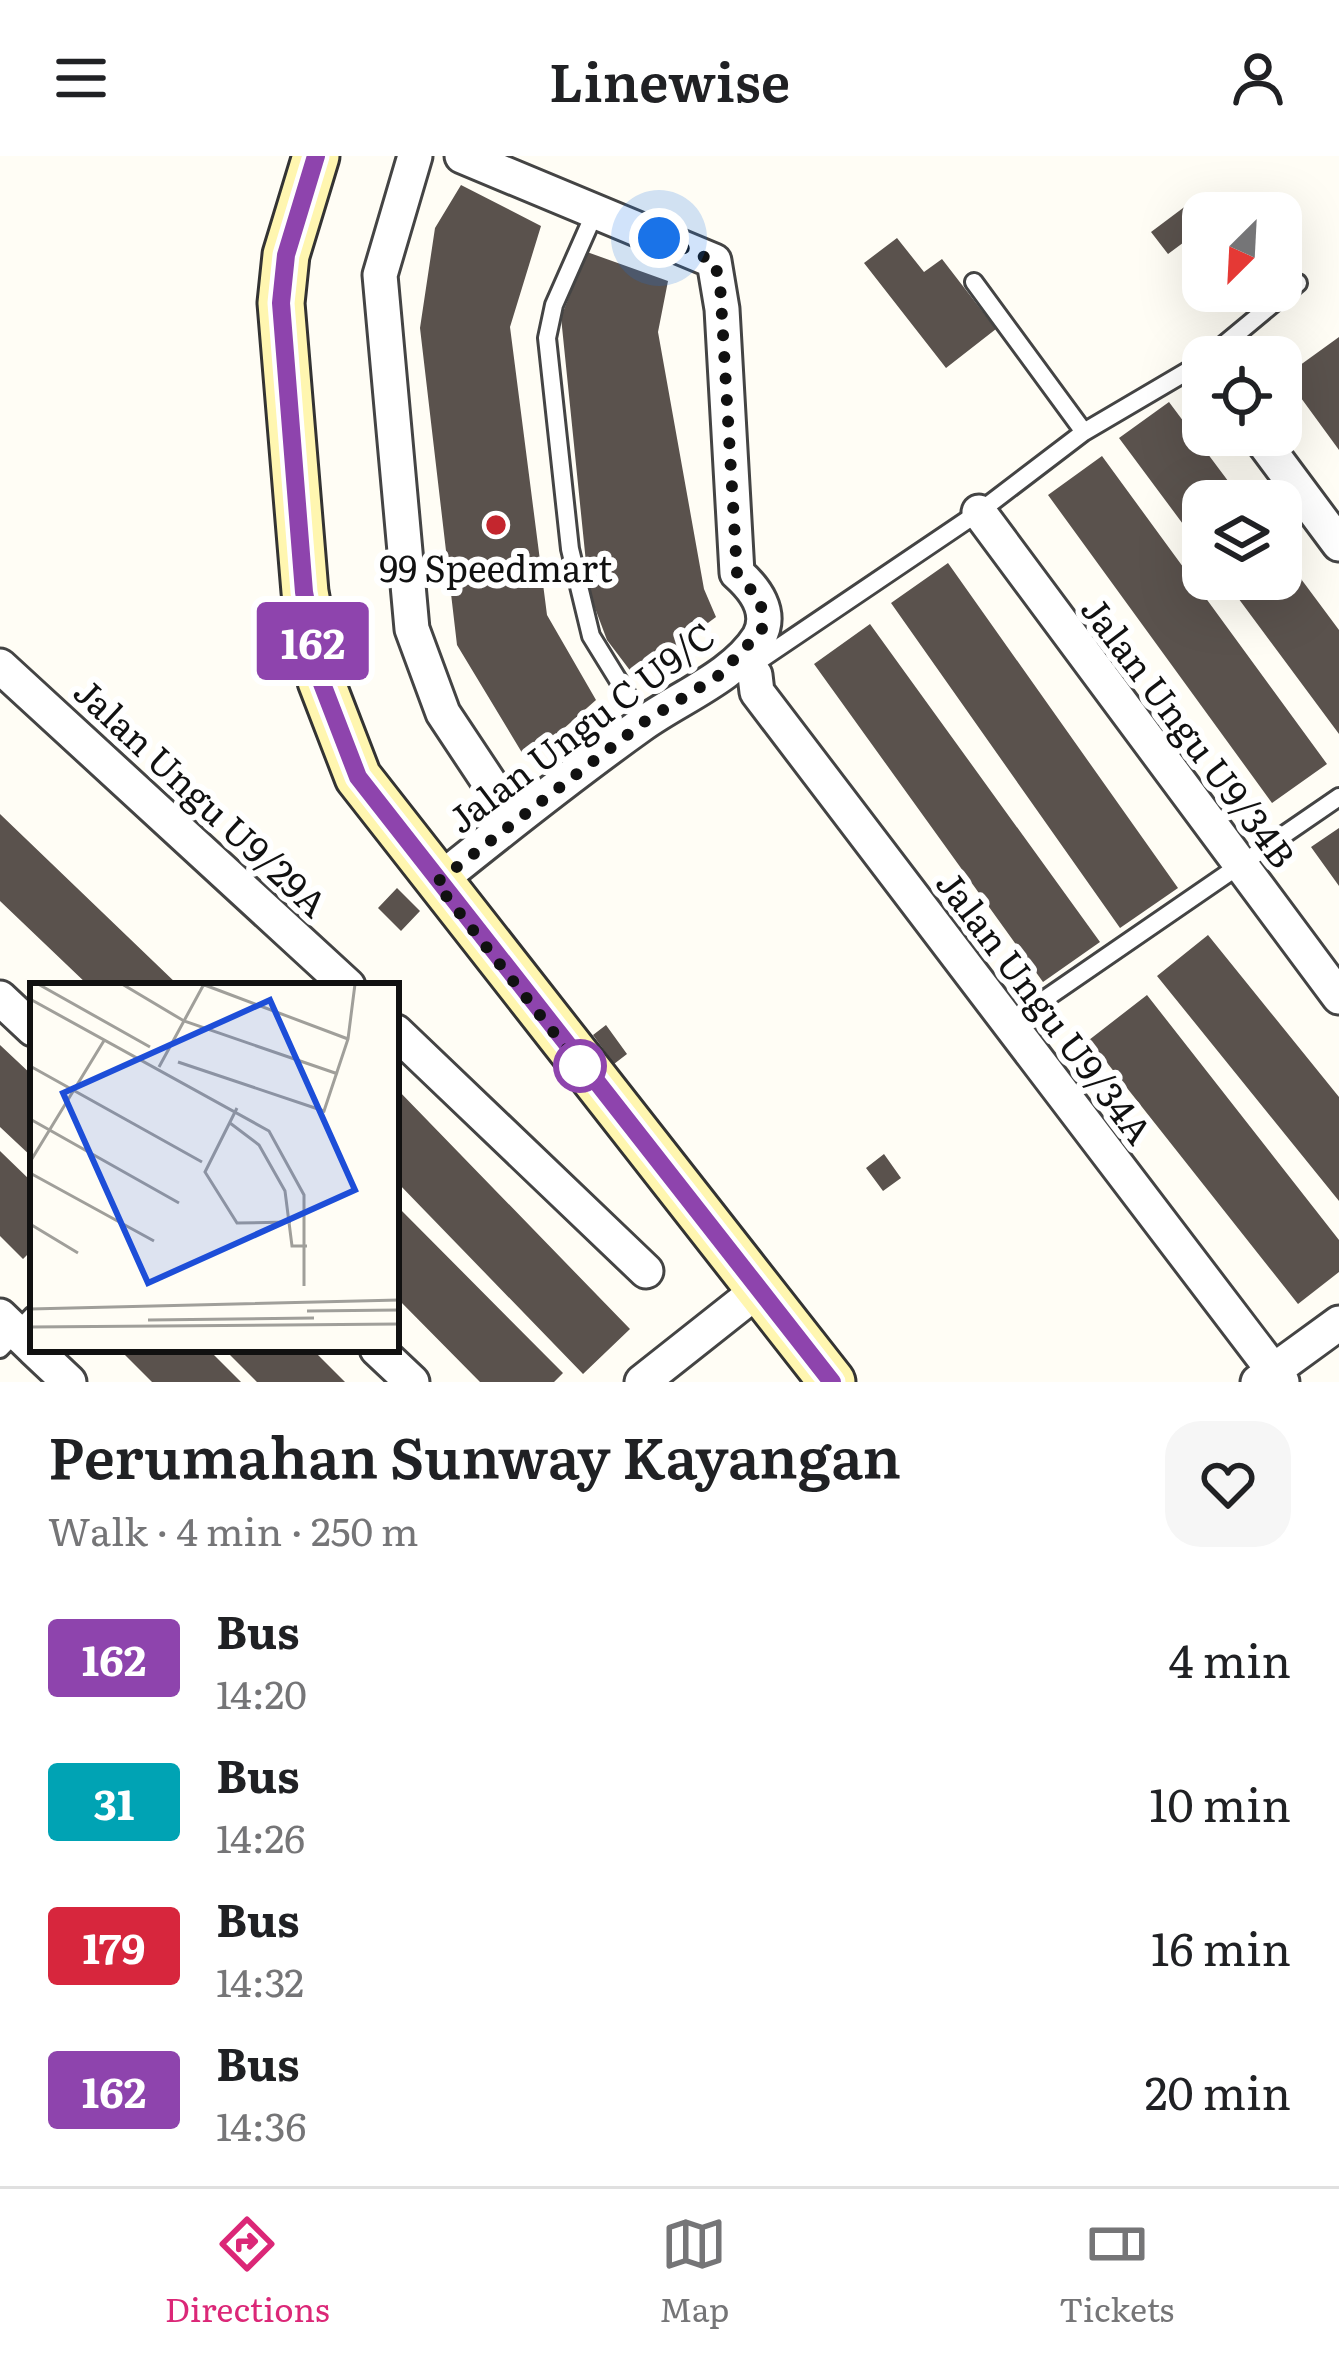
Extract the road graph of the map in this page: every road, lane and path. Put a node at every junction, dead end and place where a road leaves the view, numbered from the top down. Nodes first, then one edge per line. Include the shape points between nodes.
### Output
1 (316, 156) edge
2 (415, 156) edge
3 (462, 156) edge
4 (596, 210) junction
5 (974, 282) dead end
6 (1264, 312) edge
7 (1235, 336) edge
8 (1182, 374) edge
9 (1084, 432) junction
10 (1274, 456) edge
11 (979, 512) junction
12 (1339, 544) edge
13 (0, 666) edge
14 (755, 675) joint
15 (644, 722) junction
16 (1339, 797) edge
17 (514, 820) junction
18 (1241, 865) junction
19 (436, 883) junction
20 (335, 981) edge
21 (1339, 997) edge
22 (0, 998) edge
23 (1010, 1023) junction
24 (30, 1026) edge
25 (399, 1034) edge
26 (646, 1271) dead end
27 (758, 1291) junction
28 (1339, 1323) edge
29 (37, 1352) edge
30 (380, 1352) edge
31 (1271, 1378) edge
32 (68, 1382) edge
33 (412, 1382) edge
34 (642, 1382) edge
35 (832, 1382) edge

1 - 19 street via 286,255 281,303 304,592 321,681 358,777
2 - 17 street via 380,275 412,628 443,712
3 - 4 street, Jalan Ungu C U9/C
4 - 15 lane via 548,338 571,549 591,636
4 - 15 street, Jalan Ungu C U9/C via 714,261 737,573 764,614 758,639 718,676
5 - 9 lane
6 - 7 lane
8 - 9 lane
9 - 11 lane
10 - 12 street
11 - 14 lane via 760,660
11 - 18 street, Jalan Ungu U9/34B
13 - 20 street, Jalan Ungu U9/29A
14 - 23 street, Jalan Ungu U9/34A via 757,692
15 - 17 street, Jalan Ungu C U9/C
16 - 18 lane
17 - 19 street, Jalan Ungu C U9/C
18 - 21 street, Jalan Ungu U9/34B
18 - 23 lane
19 - 27 street
22 - 24 street
23 - 31 street, Jalan Ungu U9/34A
25 - 26 street
27 - 34 street
27 - 35 street
28 - 31 street
29 - 32 street
30 - 33 street

